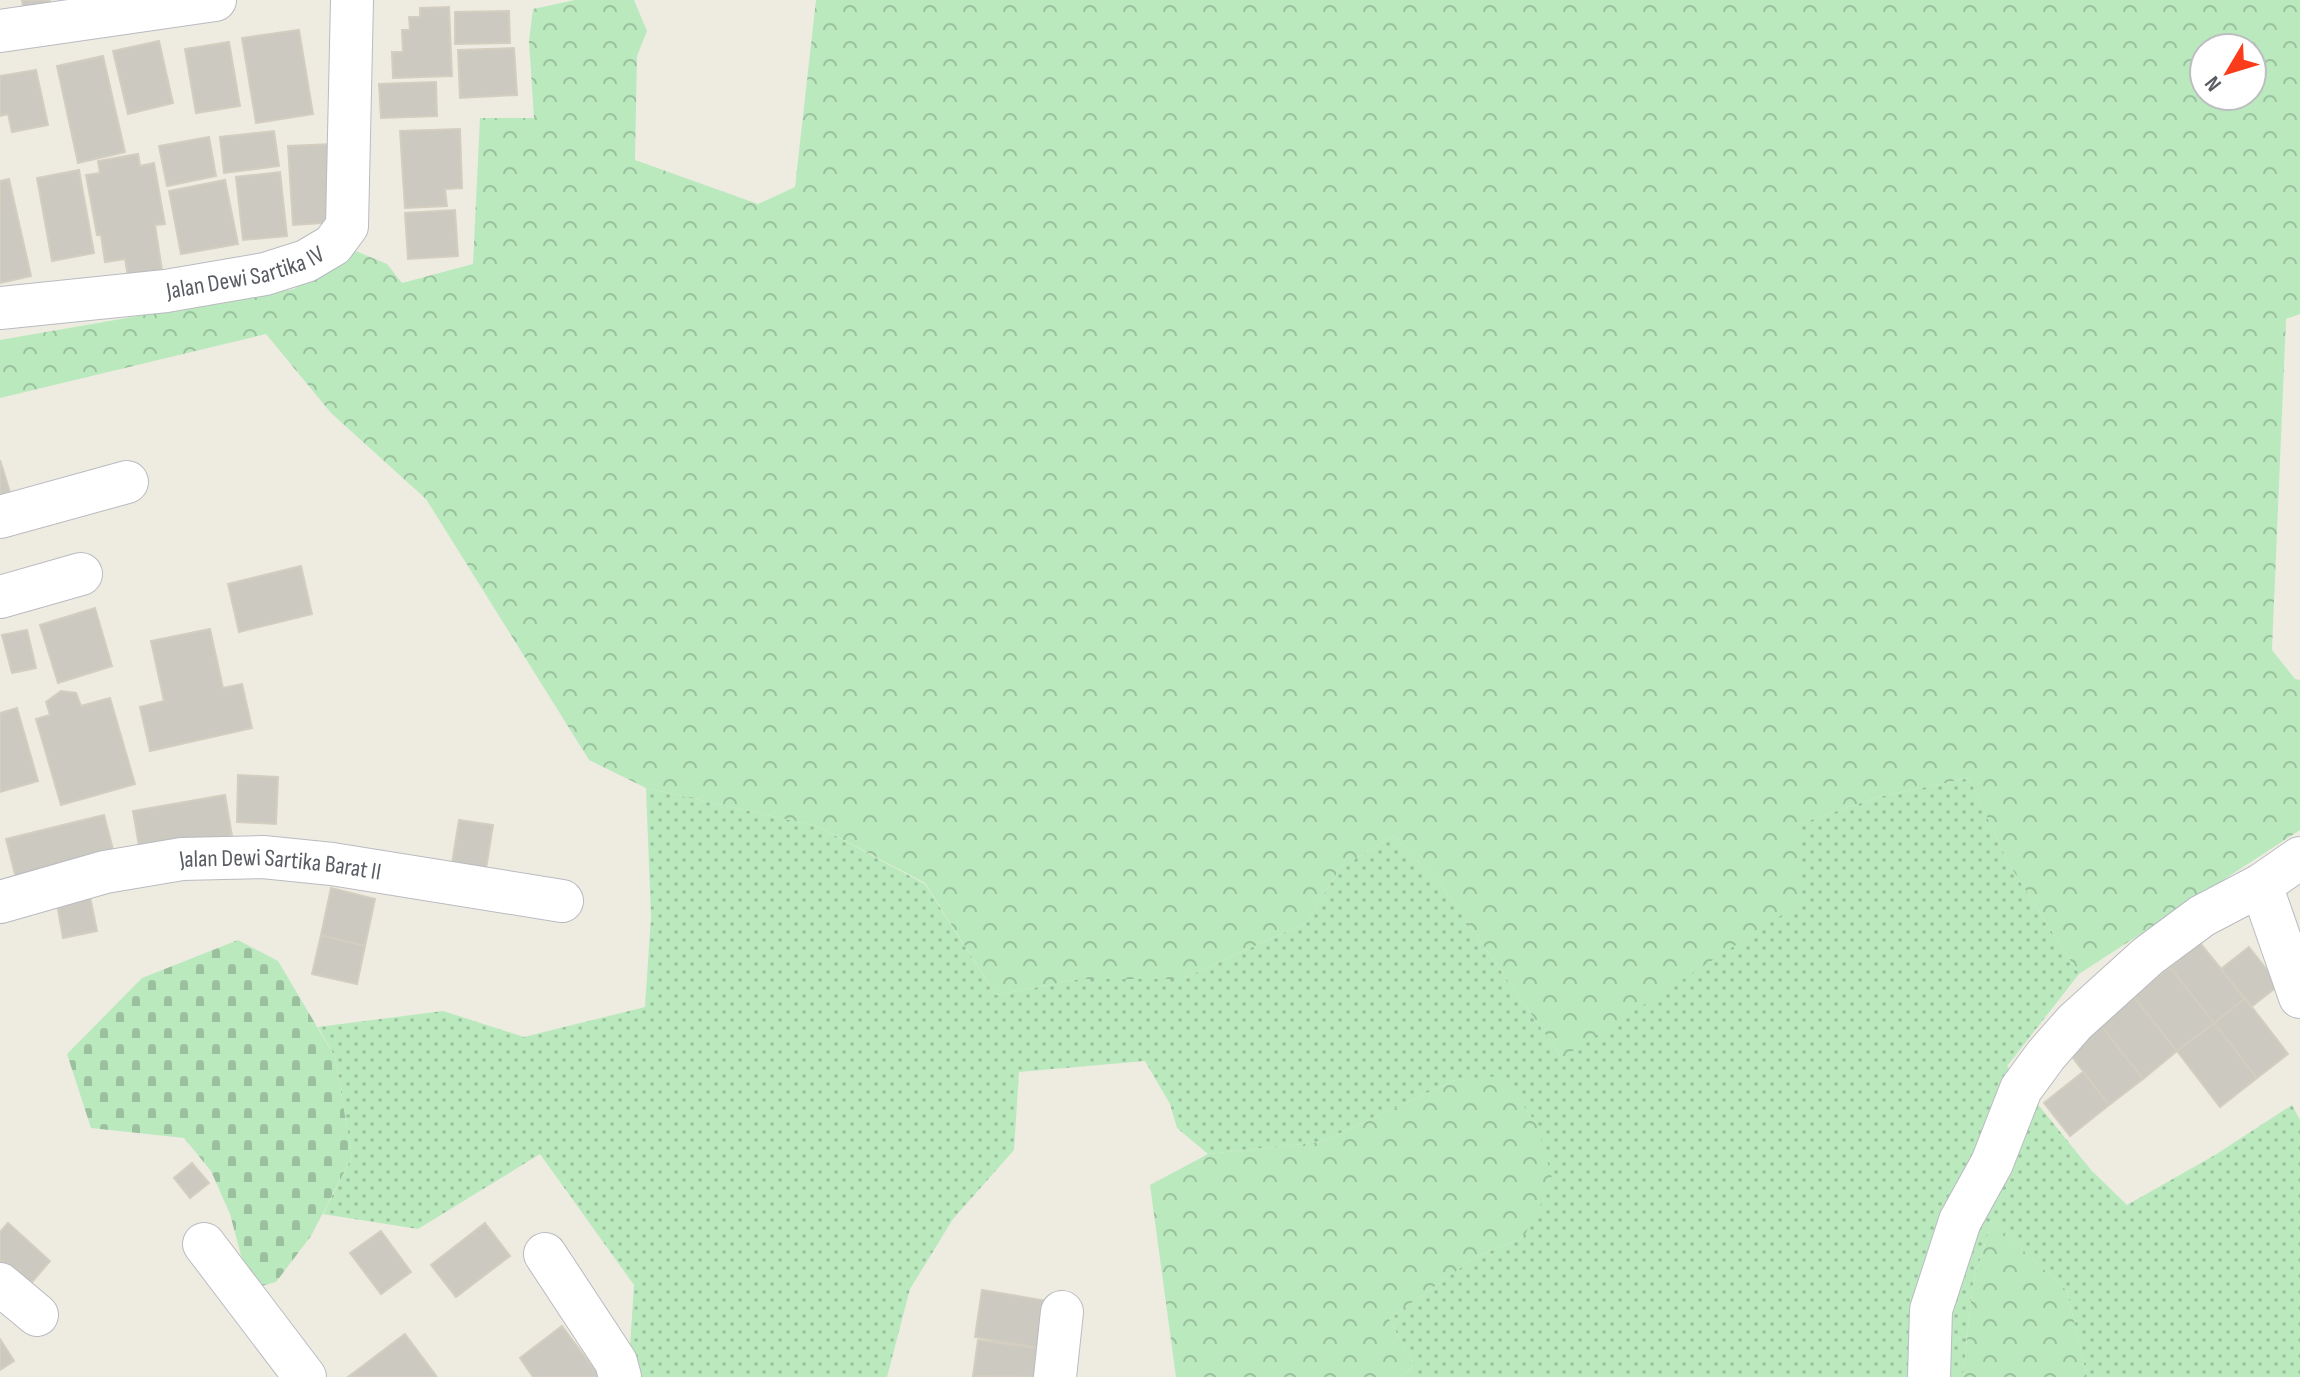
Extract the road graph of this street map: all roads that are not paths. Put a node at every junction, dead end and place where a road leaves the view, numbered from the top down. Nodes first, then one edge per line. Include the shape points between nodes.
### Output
1 (215, 0) edge
2 (352, 0) edge
3 (0, 31) edge
4 (0, 308) edge
5 (127, 482) dead end
6 (0, 517) edge
7 (81, 574) dead end
8 (0, 597) edge
9 (2300, 858) edge
10 (2261, 885) junction
11 (562, 901) dead end
12 (0, 902) edge
13 (2300, 997) edge
14 (204, 1244) dead end
15 (545, 1254) dead end
16 (0, 1284) edge
17 (1062, 1312) dead end
18 (37, 1315) dead end
19 (305, 1377) edge
20 (620, 1377) edge
21 (1055, 1377) edge
22 (1929, 1377) edge

1 - 3 street
2 - 4 street, Jalan Dewi Sartika IV via 347,226 333,245 306,261 265,274 166,291
5 - 6 street
7 - 8 street
9 - 10 street
10 - 13 street
10 - 22 street via 2202,916 2148,956 2075,1022 2021,1089 1992,1163 1960,1221 1931,1310
11 - 12 street, Jalan Dewi Sartika Barat II via 263,857 182,859 105,872
14 - 19 street
15 - 20 street via 616,1362
16 - 18 street
17 - 21 street

